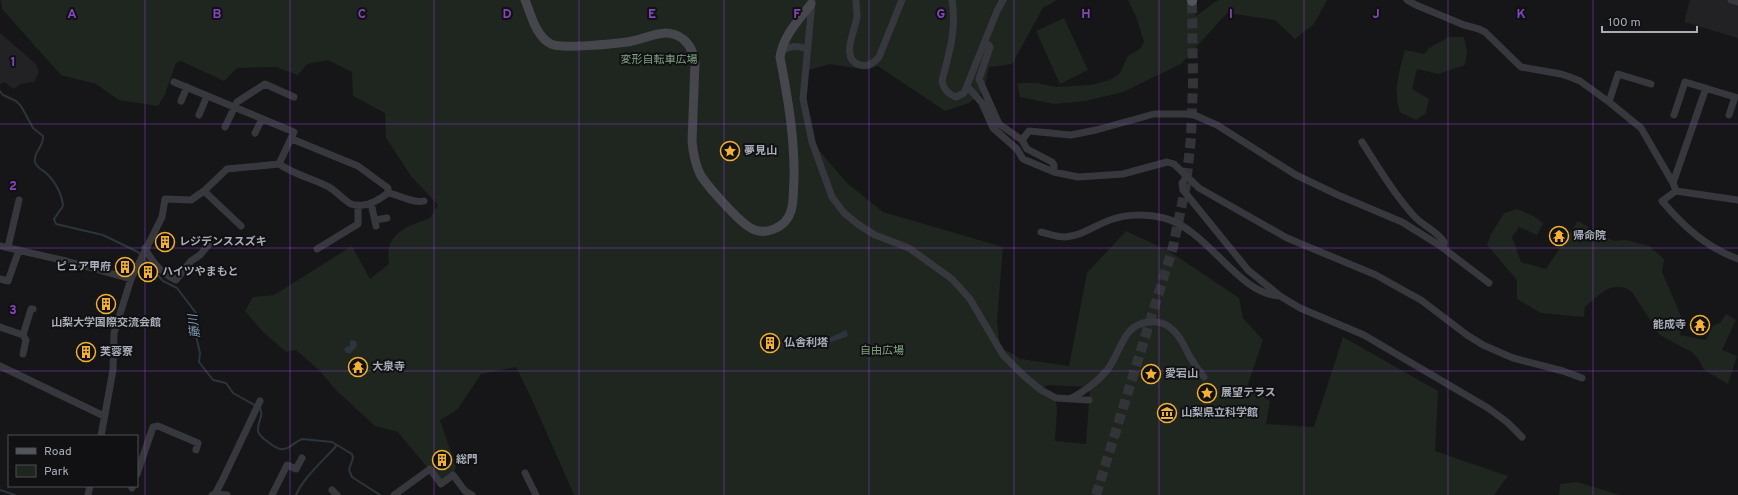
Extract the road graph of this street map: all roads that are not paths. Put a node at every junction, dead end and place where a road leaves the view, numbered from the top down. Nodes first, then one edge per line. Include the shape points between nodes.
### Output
1 (525, 0) edge
2 (856, 0) edge
3 (902, 0) edge
4 (952, 0) edge
5 (1003, 0) edge
6 (1407, 0) edge
7 (1731, 0) edge
8 (812, 2) edge
9 (1738, 2) edge
10 (985, 40) junction
11 (807, 49) junction
12 (781, 51) junction
13 (174, 82) dead end
14 (1651, 84) dead end
15 (967, 86) junction
16 (187, 87) junction
17 (1706, 88) junction
18 (207, 96) junction
19 (294, 97) dead end
20 (181, 101) dead end
21 (1609, 102) junction
22 (234, 107) junction
23 (199, 115) dead end
24 (1674, 115) dead end
25 (1729, 115) dead end
26 (262, 119) junction
27 (225, 128) dead end
28 (255, 133) dead end
29 (292, 138) junction
30 (1022, 140) junction
31 (1362, 142) dead end
32 (279, 164) junction
33 (1054, 172) junction
34 (1187, 176) junction
35 (1673, 183) junction
36 (204, 191) junction
37 (1676, 191) junction
38 (388, 193) junction
39 (19, 200) dead end
40 (1738, 200) edge
41 (424, 201) dead end
42 (371, 204) junction
43 (358, 206) junction
44 (387, 218) dead end
45 (241, 226) dead end
46 (1041, 232) dead end
47 (210, 243) dead end
48 (4, 247) edge
49 (317, 248) dead end
50 (1443, 248) junction
51 (18, 250) junction
52 (144, 250) junction
53 (1738, 259) edge
54 (0, 279) edge
55 (131, 279) junction
56 (1489, 283) dead end
57 (1280, 296) junction
58 (33, 309) dead end
59 (0, 327) edge
60 (23, 335) junction
61 (23, 354) dead end
62 (0, 366) edge
63 (1204, 377) dead end
64 (1582, 378) dead end
65 (1070, 399) junction
66 (1089, 400) dead end
67 (259, 402) dead end
68 (104, 416) junction
69 (101, 435) edge
70 (1522, 437) dead end
71 (196, 450) dead end
72 (302, 458) dead end
73 (138, 471) edge
74 (525, 473) dead end
75 (214, 494) edge
76 (227, 495) edge
77 (272, 495) edge
78 (394, 495) edge
79 (472, 495) edge
80 (536, 495) edge

1 - 12 main road via 536,29 551,45 628,42 661,33 671,33 688,43 695,62 692,141 699,172 704,181 742,221 758,231 780,226 791,212 793,197 793,138
2 - 3 street via 857,15 850,40 850,52 856,64 868,65 879,57
4 - 15 street via 955,15 954,38 942,81 943,88 956,97 964,93
5 - 10 street
6 - 21 street via 1485,32 1521,66 1570,77
7 - 9 street
8 - 11 street
8 - 12 main road via 786,38
10 - 15 street
10 - 30 street via 990,46 979,79 999,124
11 - 12 street via 790,46
11 - 65 street via 804,106 812,142 832,197 844,213 875,235 909,248 952,279 970,299 1003,355 1041,390 1056,398
13 - 16 street
14 - 21 street via 1618,74
15 - 33 street via 982,103 993,128 1017,149 1023,159
16 - 18 street
16 - 20 street
17 - 24 street via 1685,82
17 - 25 street via 1735,97
17 - 35 street
18 - 22 street
18 - 23 street
19 - 22 street via 265,84 237,102
21 - 35 street via 1641,128
22 - 26 street
22 - 27 street
26 - 28 street
26 - 29 street via 294,132
29 - 32 street
29 - 38 street via 358,166 388,188
30 - 33 street via 1027,148 1052,162
30 - 50 street via 1029,131 1071,135 1154,114 1192,114 1217,125 1291,172 1402,222
31 - 50 street via 1402,202 1426,227 1440,235 1444,242
32 - 36 street via 227,169
32 - 43 street via 292,173 329,187 351,204
33 - 34 street via 1078,178 1123,174 1167,162 1174,164
34 - 57 street via 1182,183 1182,190 1248,270
34 - 64 street via 1199,188 1287,238 1376,275 1410,294 1483,345 1513,358
35 - 37 street
36 - 45 street
36 - 52 street via 191,200 165,199 162,217
37 - 40 street
37 - 53 street via 1662,201 1674,216 1716,249
38 - 41 street via 419,202
38 - 42 street
39 - 48 street
42 - 43 street
42 - 44 street via 376,223
43 - 49 street via 358,224
46 - 57 street via 1064,237 1078,235 1112,219 1132,215 1164,218 1186,227 1200,237 1250,284 1270,296
47 - 52 street via 176,280 166,276
48 - 51 street
50 - 56 street
51 - 54 street via 8,282
51 - 55 street
52 - 55 street
55 - 68 street via 114,333 113,370
57 - 70 street via 1300,308 1364,335 1488,408
58 - 60 street via 31,308
59 - 60 street
60 - 61 street via 26,340
62 - 68 street
63 - 65 street via 1174,331 1157,321 1147,322 1137,324 1128,331 1104,374 1090,387
65 - 66 street
67 - 75 street
68 - 69 street
71 - 73 street via 198,443 158,426 153,427
72 - 77 street via 296,469 287,465
74 - 80 street
75 - 76 street
78 - 79 street via 430,469 441,484 453,475 465,491

